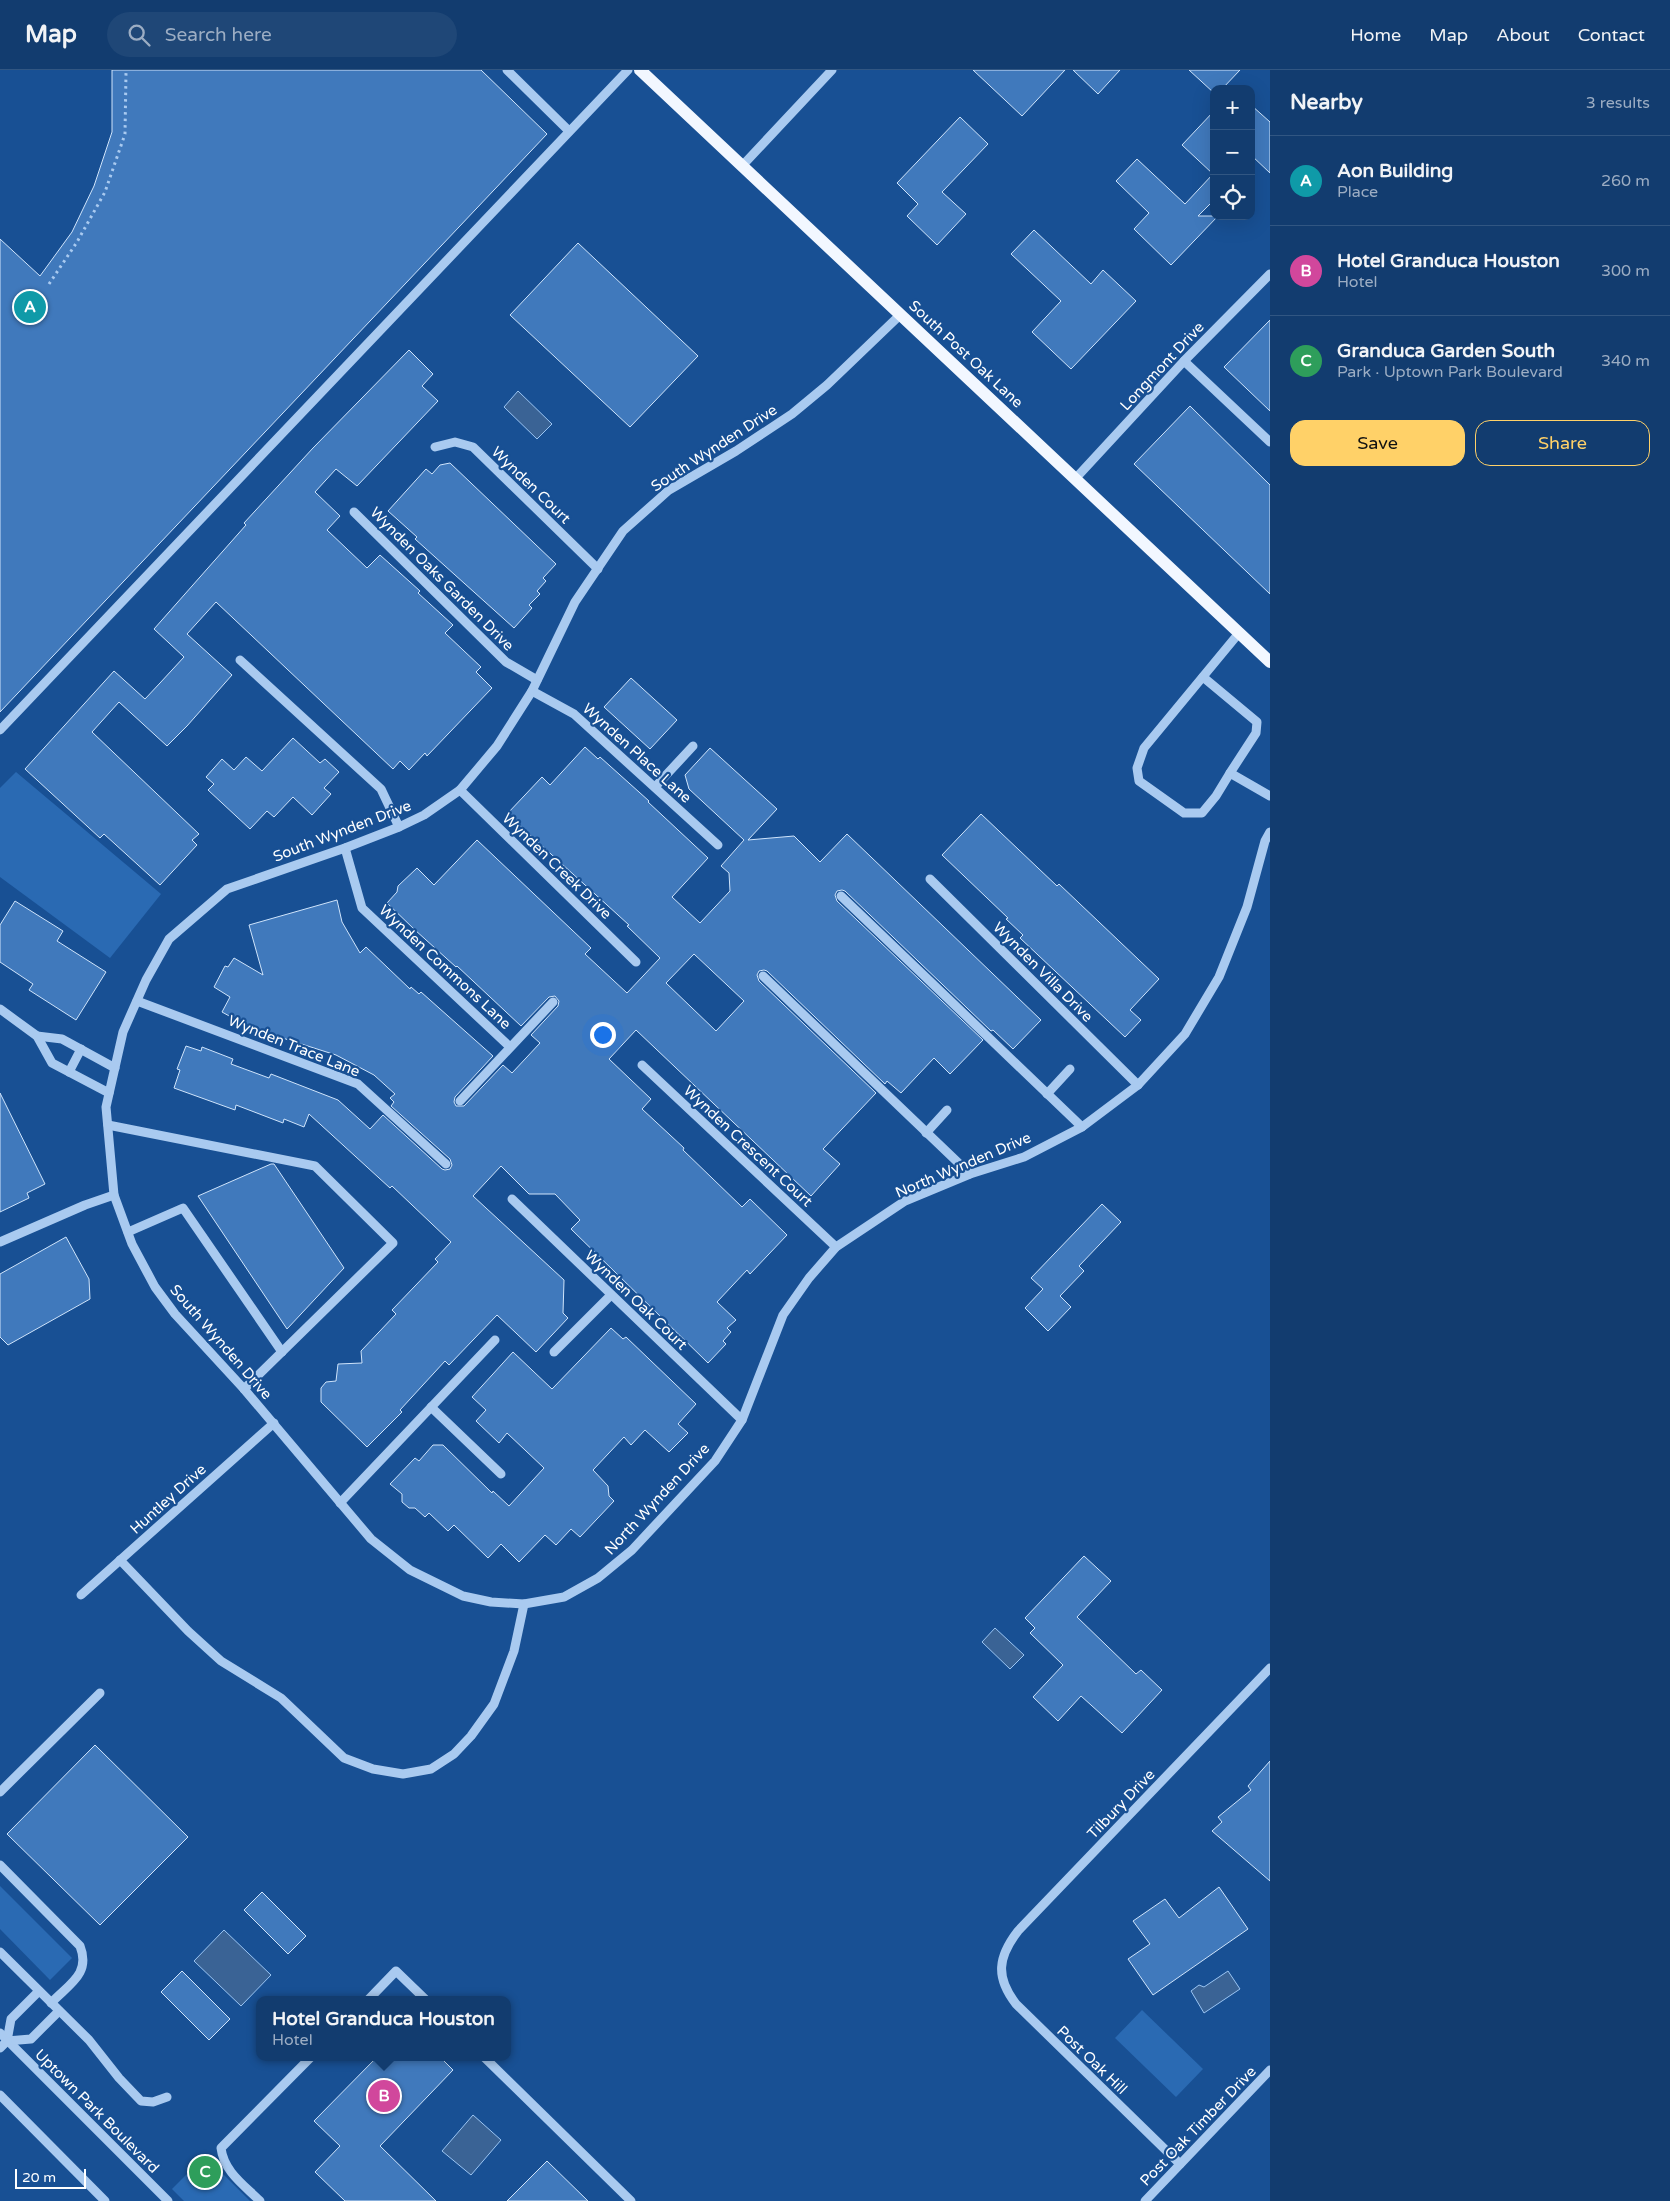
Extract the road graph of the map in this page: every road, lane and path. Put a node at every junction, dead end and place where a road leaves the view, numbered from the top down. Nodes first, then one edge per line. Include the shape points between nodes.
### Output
1 (508, 70) edge
2 (628, 70) edge
3 (640, 70) edge
4 (832, 70) edge
5 (126, 73) dead end
6 (569, 131) junction
7 (742, 166) junction
8 (1268, 279) edge
9 (48, 284) dead end
10 (900, 315) junction
11 (1184, 361) junction
12 (1270, 442) edge
13 (436, 447) dead end
14 (1075, 479) junction
15 (354, 512) dead end
16 (598, 569) junction
17 (1239, 633) junction
18 (240, 660) dead end
19 (1270, 662) edge
20 (1203, 676) junction
21 (537, 680) junction
22 (532, 691) junction
23 (0, 730) edge
24 (693, 746) dead end
25 (1230, 773) junction
26 (655, 787) junction
27 (460, 790) junction
28 (1270, 796) edge
29 (399, 827) junction
30 (1270, 832) edge
31 (718, 844) dead end
32 (345, 848) junction
33 (930, 879) dead end
34 (841, 896) dead end
35 (636, 962) dead end
36 (763, 976) dead end
37 (137, 1001) junction
38 (553, 1002) dead end
39 (0, 1008) edge
40 (37, 1036) junction
41 (510, 1047) junction
42 (81, 1049) junction
43 (642, 1065) dead end
44 (114, 1068) junction
45 (1070, 1069) dead end
46 (69, 1072) junction
47 (1138, 1085) junction
48 (109, 1093) junction
49 (1047, 1094) junction
50 (460, 1101) dead end
51 (947, 1110) dead end
52 (108, 1125) junction
53 (1082, 1127) junction
54 (926, 1133) junction
55 (446, 1164) dead end
56 (970, 1174) junction
57 (114, 1195) junction
58 (512, 1199) dead end
59 (128, 1232) junction
60 (0, 1242) edge
61 (836, 1247) junction
62 (611, 1295) junction
63 (495, 1340) dead end
64 (282, 1352) junction
65 (554, 1352) dead end
66 (244, 1389) junction
67 (431, 1407) junction
68 (742, 1420) junction
69 (274, 1423) junction
70 (501, 1474) dead end
71 (340, 1503) junction
72 (120, 1560) junction
73 (81, 1594) dead end
74 (524, 1604) junction
75 (1270, 1668) edge
76 (100, 1692) dead end
77 (0, 1792) edge
78 (0, 1865) edge
79 (0, 1952) edge
80 (1002, 1966) joint
81 (39, 1991) junction
82 (372, 1996) edge
83 (422, 1996) edge
84 (51, 2003) junction
85 (59, 2011) junction
86 (0, 2033) edge
87 (8, 2041) junction
88 (0, 2048) edge
89 (307, 2061) edge
90 (488, 2061) edge
91 (1270, 2070) edge
92 (0, 2095) edge
93 (168, 2097) dead end
94 (1180, 2164) junction
95 (258, 2200) edge
96 (105, 2201) edge
97 (168, 2201) edge
98 (630, 2201) edge
99 (1145, 2201) edge

1 - 6 street
2 - 6 street
3 - 7 main road, South Post Oak Lane
4 - 7 street
5 - 9 path via 125,134 105,192 77,242
6 - 23 street
7 - 10 main road, South Post Oak Lane
8 - 11 street, Longmont Drive
10 - 14 main road, South Post Oak Lane
10 - 16 street, South Wynden Drive via 792,414 665,493 623,531
11 - 12 street
11 - 14 street, Longmont Drive
13 - 16 street, Wynden Court via 455,442 473,447
14 - 17 main road, South Post Oak Lane
15 - 21 street, Wynden Oaks Garden Drive via 506,662
16 - 21 street, South Wynden Drive via 576,602
17 - 19 main road, South Post Oak Lane
17 - 20 street
18 - 29 street via 381,789
20 - 25 street via 1257,722 1256,733
20 - 25 street via 1144,748 1138,768 1139,781 1184,813 1202,813
21 - 22 street, South Wynden Drive
22 - 26 street, Wynden Place Lane via 574,714
22 - 27 street, South Wynden Drive via 497,746
24 - 26 street
25 - 28 street
26 - 31 street, Wynden Place Lane
27 - 29 street, South Wynden Drive
27 - 35 street, Wynden Creek Drive
29 - 32 street, South Wynden Drive
30 - 47 street, North Wynden Drive via 1247,906 1219,977 1185,1034
32 - 37 street, South Wynden Drive via 227,889 169,939
32 - 41 street, Wynden Commons Lane via 362,908
33 - 47 street, Wynden Villa Drive
34 - 49 street
36 - 54 street
37 - 44 street, South Wynden Drive via 123,1032
37 - 55 street, Wynden Trace Lane via 358,1084
38 - 41 street, Wynden Commons Lane
39 - 40 street
40 - 42 street via 62,1039
40 - 46 street via 52,1063
41 - 50 street, Wynden Commons Lane
42 - 44 street
42 - 46 street
43 - 61 street, Wynden Crescent Court
44 - 48 street, South Wynden Drive
45 - 49 street
46 - 48 street
47 - 53 street, North Wynden Drive
48 - 52 street, South Wynden Drive via 106,1107
49 - 53 street
51 - 54 street
52 - 57 street, South Wynden Drive
52 - 64 street via 315,1166 393,1243
53 - 56 street, North Wynden Drive via 1024,1156
54 - 56 street
56 - 61 street, North Wynden Drive via 905,1201
57 - 59 street, South Wynden Drive
57 - 60 street
58 - 62 street, Wynden Oak Court
59 - 64 street via 183,1208
59 - 66 street, South Wynden Drive via 155,1287 175,1314
61 - 68 street, North Wynden Drive via 783,1315
62 - 65 street
62 - 68 street, Wynden Oak Court
63 - 67 street
64 - 66 street
66 - 69 street, South Wynden Drive
67 - 70 street
67 - 71 street
68 - 74 street, North Wynden Drive via 715,1461 625,1556 598,1578 564,1597
69 - 71 street, North Wynden Drive
69 - 72 street, Huntley Drive
71 - 74 street, North Wynden Drive via 371,1538 410,1570 463,1596
72 - 73 street, Huntley Drive
72 - 74 street via 221,1662 281,1698 344,1758 373,1769 403,1774 431,1769 454,1754 494,1704 514,1651
75 - 80 street, Tilbury Drive via 1018,1931 1004,1954
76 - 77 street
78 - 84 street via 80,1946 85,1957 82,1971
79 - 81 street
80 - 94 street, Post Oak Hill via 1001,1979 1016,2004
81 - 84 street
81 - 87 street via 11,2019
82 - 83 street via 396,1971
84 - 85 street
85 - 87 street via 31,2039
85 - 93 street via 141,2100 153,2102
86 - 87 street, Uptown Park Boulevard
87 - 88 street
87 - 97 street, Uptown Park Boulevard
89 - 95 street via 221,2148 222,2159 230,2172
90 - 98 street
91 - 94 street, Post Oak Timber Drive
92 - 96 street
94 - 99 street, Post Oak Timber Drive

